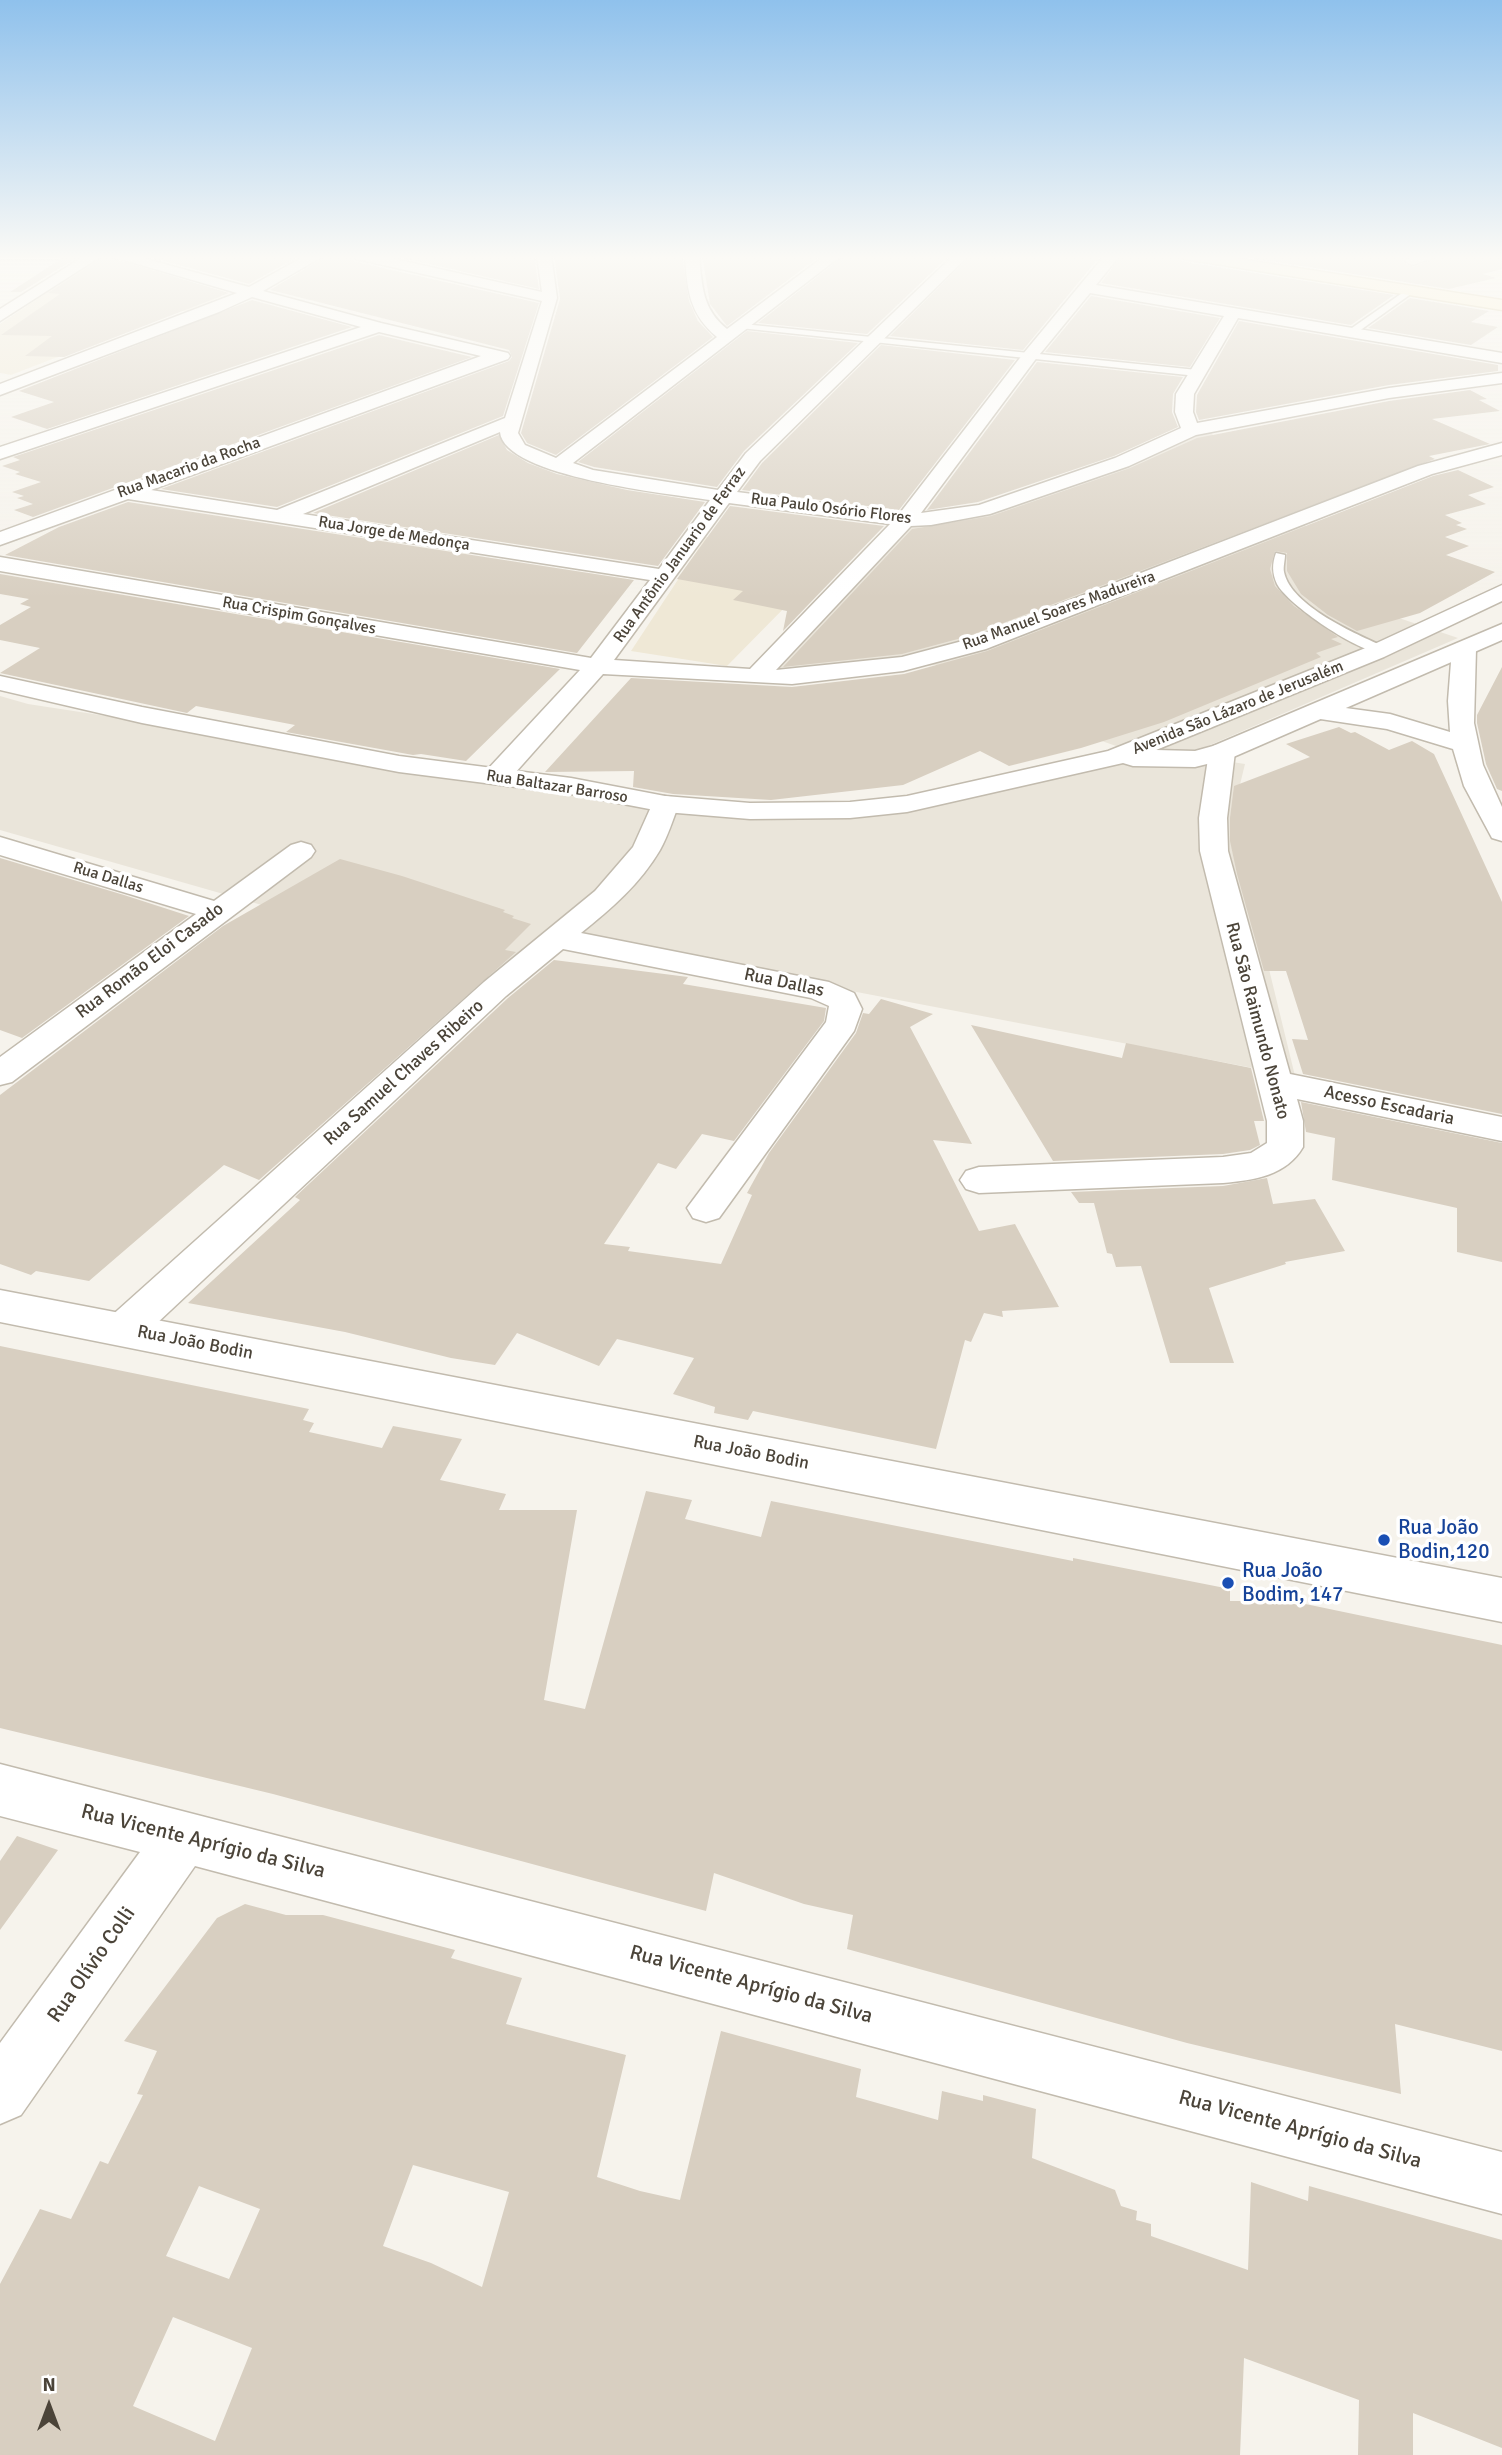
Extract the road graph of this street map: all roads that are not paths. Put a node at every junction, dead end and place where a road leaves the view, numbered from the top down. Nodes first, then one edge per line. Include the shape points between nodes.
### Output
1 (52, 370) edge
2 (250, 370) edge
3 (461, 370) edge
4 (529, 370) edge
5 (684, 370) edge
6 (843, 370) edge
7 (1019, 370) edge
8 (1161, 370) edge
9 (1199, 370) edge
10 (1197, 373) junction
11 (1502, 379) edge
12 (0, 390) edge
13 (512, 421) junction
14 (1191, 430) junction
15 (1502, 449) edge
16 (0, 453) edge
17 (556, 466) junction
18 (124, 492) junction
19 (721, 496) junction
20 (280, 516) junction
21 (905, 520) junction
22 (0, 539) edge
23 (1280, 555) dead end
24 (0, 564) edge
25 (664, 576) junction
26 (1502, 592) edge
27 (1502, 631) edge
28 (1464, 649) junction
29 (1381, 650) junction
30 (597, 666) junction
31 (756, 677) junction
32 (0, 683) edge
33 (1317, 712) junction
34 (1463, 744) junction
35 (1222, 752) junction
36 (1117, 757) junction
37 (497, 776) junction
38 (665, 804) junction
39 (1502, 832) edge
40 (0, 846) edge
41 (301, 850) dead end
42 (217, 911) junction
43 (555, 938) junction
44 (0, 1074) edge
45 (1275, 1083) junction
46 (1502, 1129) edge
47 (979, 1180) dead end
48 (706, 1208) dead end
49 (0, 1306) edge
50 (124, 1329) junction
51 (1502, 1600) edge
52 (0, 1790) edge
53 (184, 1836) junction
54 (0, 2094) edge
55 (1502, 2183) edge

1 - 12 street
2 - 16 street
3 - 18 street, Rua Macario da Rocha
4 - 13 street
5 - 17 street
6 - 19 street, Rua Antônio Januario de Ferraz via 753,457
7 - 21 street
8 - 10 lane
9 - 10 street
10 - 14 street via 1183,402
11 - 14 street, Rua Paulo Osório Flores via 1389,393
13 - 17 street, Rua Paulo Osório Flores via 510,440 518,449
13 - 20 street
14 - 21 street, Rua Paulo Osório Flores via 1122,462 983,510
15 - 31 street, Rua Manuel Soares Madureira via 1425,470 978,643 903,664
17 - 19 street, Rua Paulo Osório Flores
18 - 20 street, Rua Jorge de Medonça
18 - 22 street, Rua Macario da Rocha
19 - 21 street, Rua Paulo Osório Flores
19 - 25 street, Rua Antônio Januario de Ferraz
20 - 25 street, Rua Jorge de Medonça
21 - 31 street
23 - 29 lane via 1279,576 1300,603 1337,630
24 - 30 street, Rua Crispim Gonçalves
25 - 30 street, Rua Antônio Januario de Ferraz
26 - 29 street, Avenida São Lázaro de Jerusalém
27 - 28 street, Avenida São Lázaro de Jerusalém
28 - 33 street, Avenida São Lázaro de Jerusalém
28 - 34 street via 1460,690
29 - 36 street, Avenida São Lázaro de Jerusalém
30 - 31 street, Rua Manuel Soares Madureira
30 - 37 street, Rua Antônio Januario de Ferraz
32 - 37 street, Rua Baltazar Barroso via 298,745
33 - 34 street via 1390,722
33 - 35 street, Avenida São Lázaro de Jerusalém
34 - 39 street via 1482,798
35 - 36 street, Avenida São Lázaro de Jerusalém via 1195,758
35 - 45 street, Rua São Raimundo Nonato via 1213,851
36 - 38 street, Rua Baltazar Barroso via 907,804 799,811
37 - 38 street, Rua Baltazar Barroso
38 - 43 street, Rua Samuel Chaves Ribeiro via 647,848 627,875
40 - 42 street, Rua Dallas
41 - 42 street, Rua Romão Eloi Casado
42 - 44 street, Rua Romão Eloi Casado
43 - 48 street, Rua Dallas via 818,989 845,1002 848,1010 842,1024
43 - 50 street, Rua Samuel Chaves Ribeiro
45 - 46 street, Acesso Escadaria
45 - 47 street, Rua São Raimundo Nonato via 1285,1121 1285,1147 1257,1166
49 - 50 street, Rua João Bodin
50 - 51 street, Rua João Bodin
52 - 53 street, Rua Vicente Aprígio da Silva
53 - 54 street, Rua Olívio Colli
53 - 55 street, Rua Vicente Aprígio da Silva

